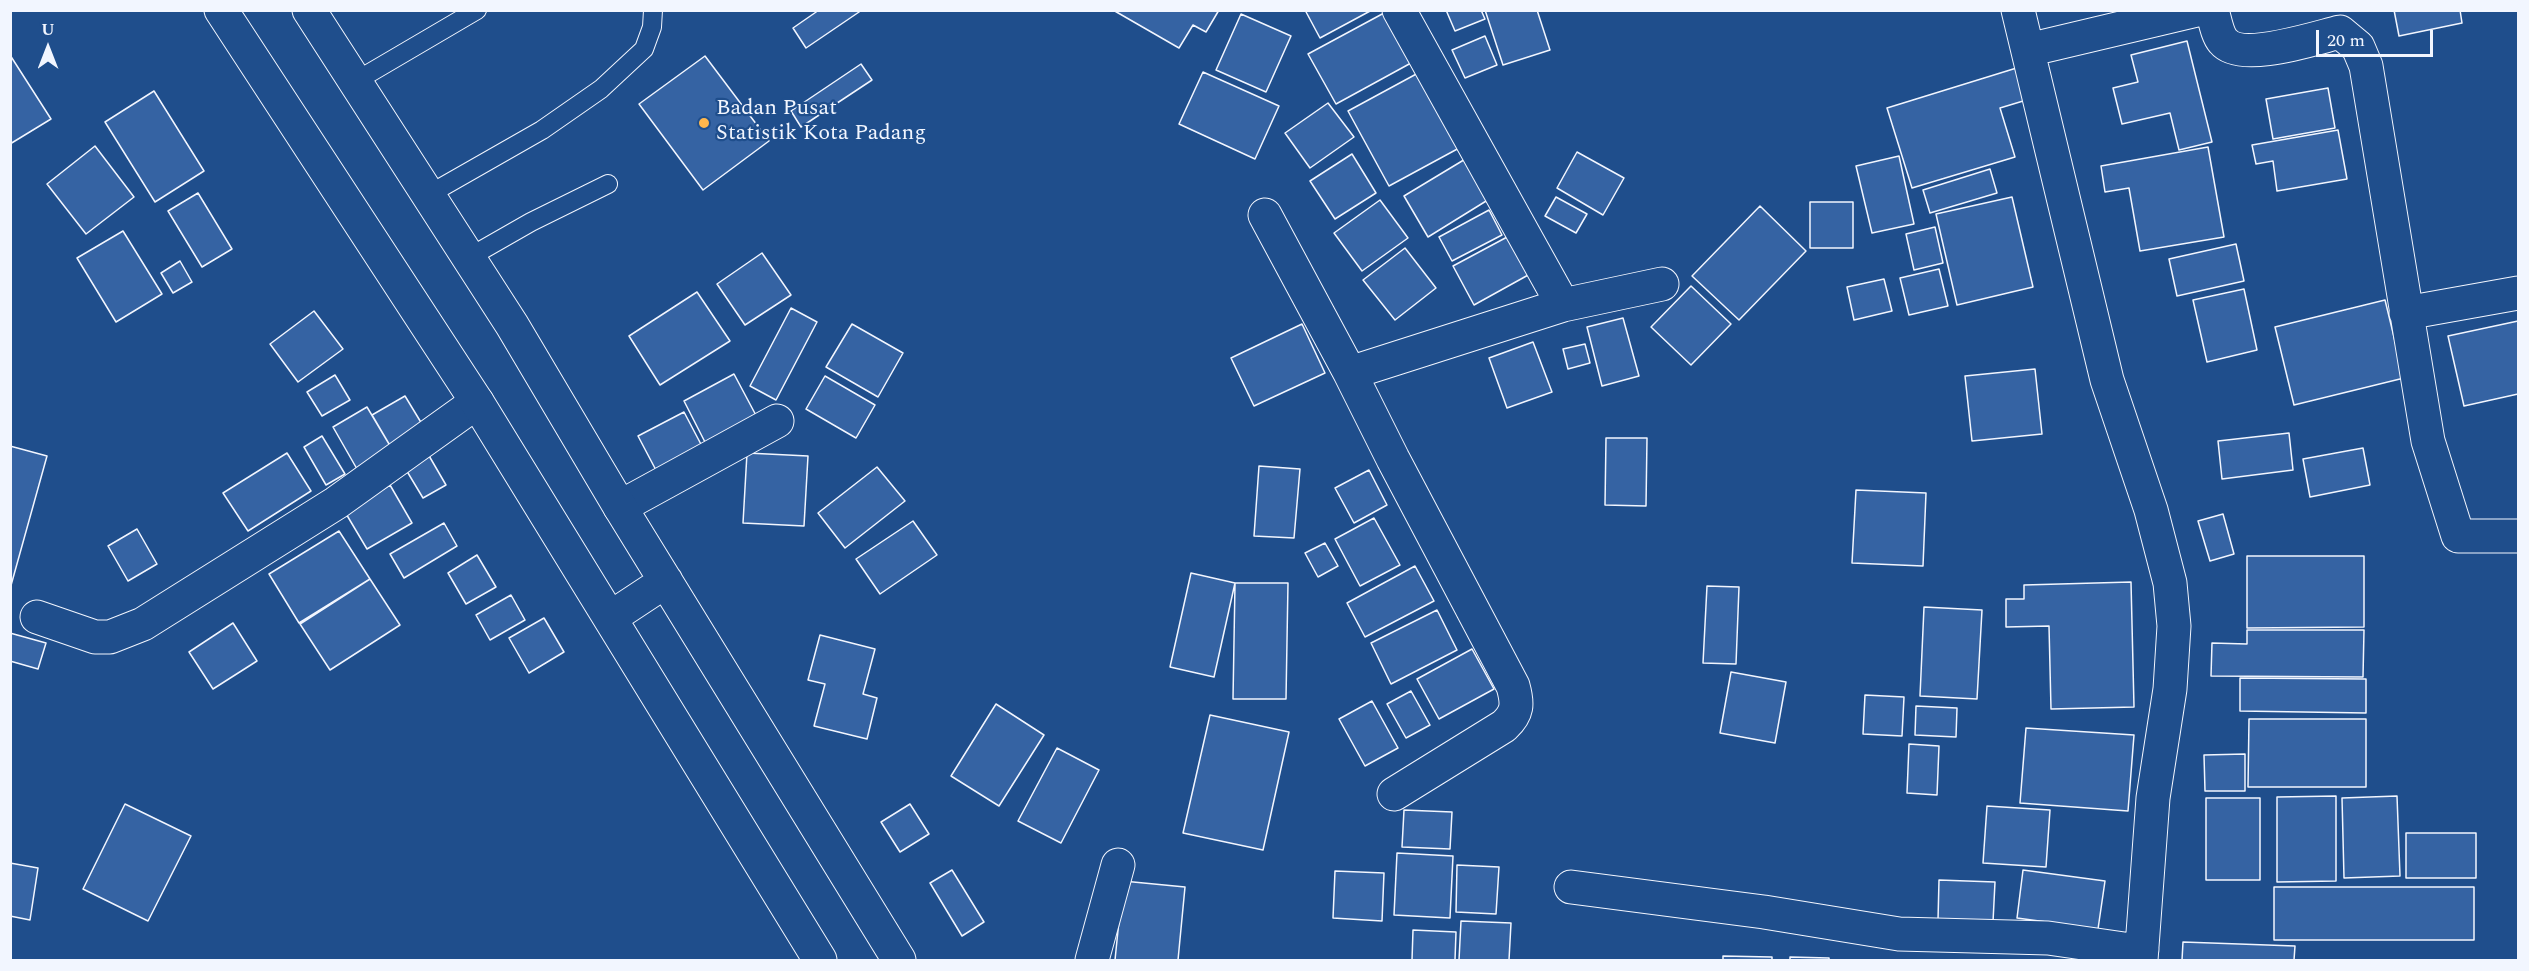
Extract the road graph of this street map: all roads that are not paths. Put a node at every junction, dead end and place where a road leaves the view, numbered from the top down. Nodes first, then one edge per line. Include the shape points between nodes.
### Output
1 (221, 10) edge
2 (309, 10) edge
3 (477, 10) edge
4 (653, 10) edge
5 (1399, 10) edge
6 (2018, 10) edge
7 (2197, 10) edge
8 (2212, 10) edge
9 (2028, 50) junction
10 (356, 81) junction
11 (609, 184) dead end
12 (428, 195) junction
13 (1265, 215) dead end
14 (468, 258) junction
15 (1662, 284) dead end
16 (2518, 293) edge
17 (1563, 305) junction
18 (2406, 313) junction
19 (1350, 372) junction
20 (477, 402) junction
21 (777, 421) dead end
22 (620, 507) junction
23 (2518, 536) edge
24 (666, 581) junction
25 (37, 617) dead end
26 (610, 618) junction
27 (1394, 794) dead end
28 (1118, 865) dead end
29 (1571, 887) dead end
30 (2141, 955) edge
31 (820, 960) edge
32 (898, 960) edge
33 (1092, 960) edge

1 - 20 main road
2 - 10 main road
3 - 10 lane
4 - 12 lane via 644,49 601,89 542,130
5 - 17 main road
6 - 9 main road
7 - 9 main road
8 - 18 main road via 2221,39 2239,51 2257,51 2340,32 2358,47 2366,66
9 - 30 main road via 2107,380 2151,510 2170,583 2174,626 2170,689 2153,798
10 - 12 main road
11 - 14 lane
12 - 14 main road
13 - 19 main road
14 - 22 main road
15 - 17 main road
16 - 18 main road
17 - 19 main road
18 - 23 main road via 2428,441 2458,536
19 - 27 main road via 1513,686 1516,699 1513,717 1504,726
20 - 25 main road via 336,503 143,624 110,637 95,637
20 - 26 main road
21 - 22 main road
22 - 24 main road
24 - 26 main road
24 - 32 main road
26 - 31 main road
28 - 33 main road
29 - 30 main road via 1899,934 2048,938 2131,950

